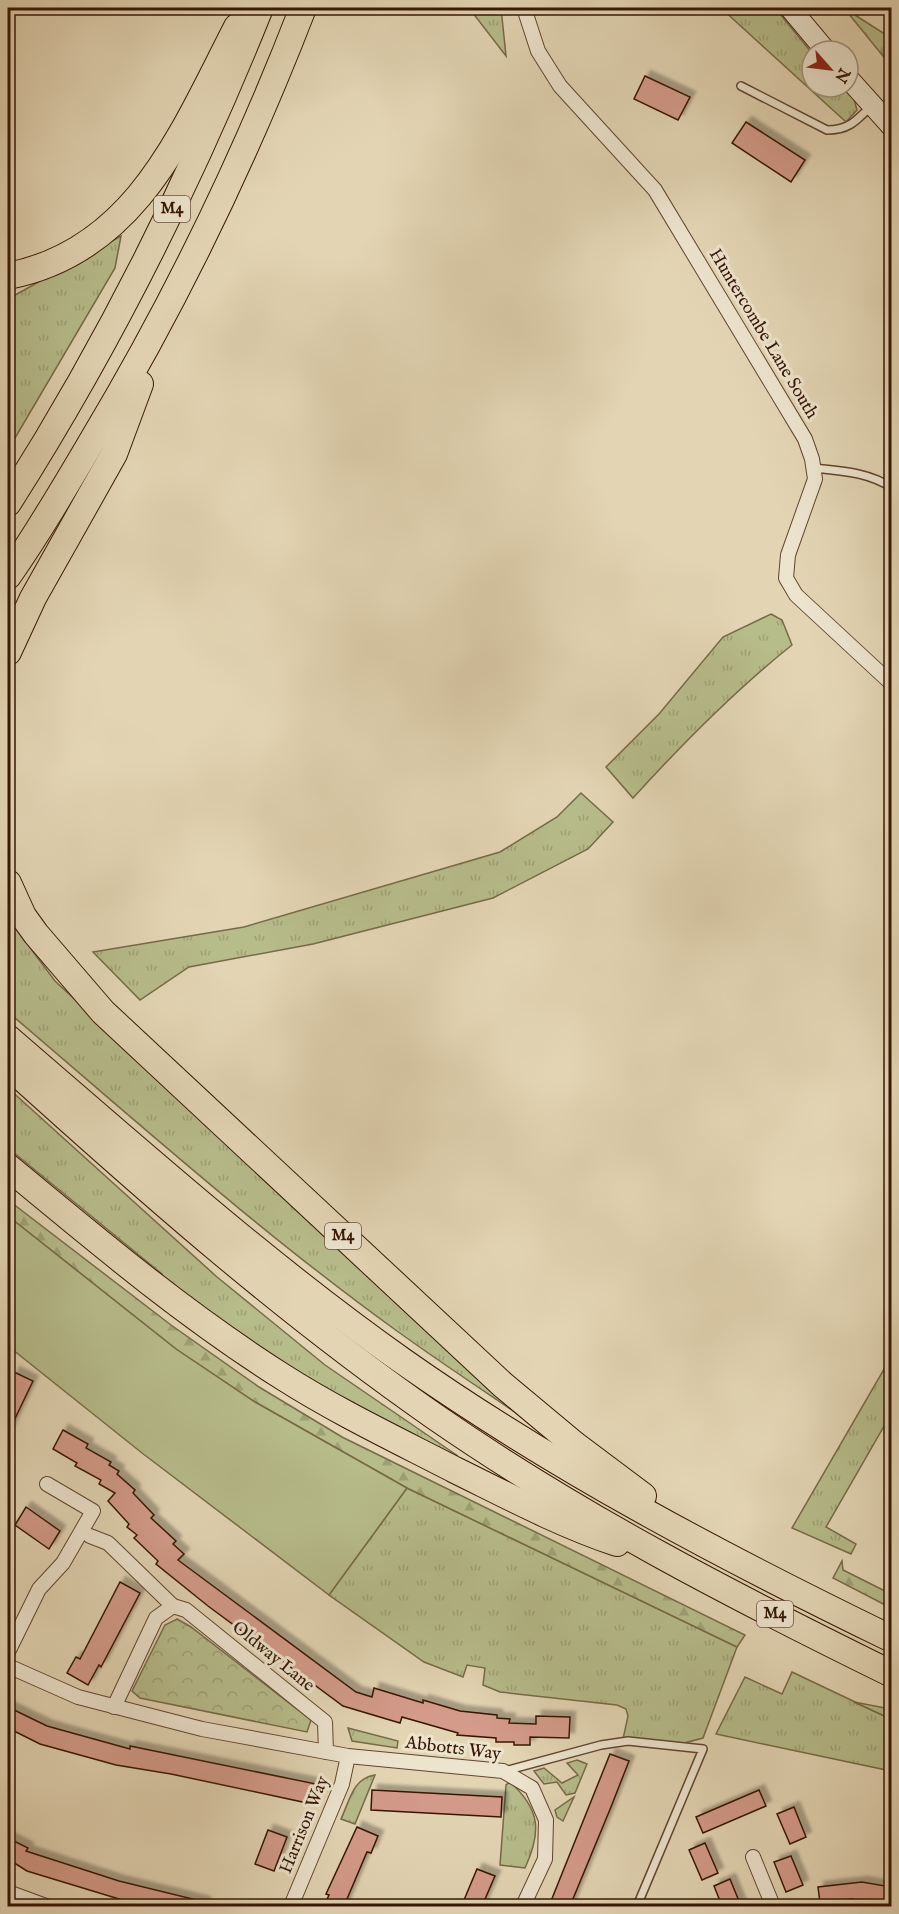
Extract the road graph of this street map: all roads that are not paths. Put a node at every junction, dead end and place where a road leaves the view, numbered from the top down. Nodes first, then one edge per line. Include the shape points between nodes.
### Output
1 (247, 8) edge
2 (260, 8) edge
3 (303, 8) edge
4 (524, 8) edge
5 (790, 8) edge
6 (815, 39) edge
7 (741, 86) dead end
8 (860, 93) edge
9 (871, 106) junction
10 (891, 127) edge
11 (8, 276) edge
12 (173, 296) junction
13 (813, 468) junction
14 (891, 488) edge
15 (8, 503) edge
16 (8, 576) edge
17 (8, 652) edge
18 (891, 684) edge
19 (8, 882) edge
20 (8, 1038) edge
21 (8, 1065) edge
22 (8, 1167) edge
23 (47, 1484) dead end
24 (90, 1536) dead end
25 (718, 1552) junction
26 (677, 1564) junction
27 (173, 1606) junction
28 (891, 1639) edge
29 (8, 1652) edge
30 (8, 1666) edge
31 (891, 1674) edge
32 (114, 1707) junction
33 (326, 1752) junction
34 (348, 1756) junction
35 (503, 1771) junction
36 (753, 1857) dead end
37 (8, 1892) edge
38 (46, 1906) edge
39 (291, 1906) edge
40 (523, 1906) edge
41 (637, 1906) edge
42 (773, 1906) edge

1 - 11 highway, M4 via 160,170 140,197 85,245 38,268
2 - 15 highway, M4 via 206,137 142,269 69,404
3 - 12 highway, M4 via 243,154
4 - 13 street, Huntercombe Lane South via 538,51 560,86 655,190 805,439
5 - 6 main road
7 - 9 lane via 827,130 851,126
8 - 9 main road
9 - 10 main road
12 - 16 highway, M4 via 112,408
12 - 17 highway, M4 via 114,454 33,598
13 - 14 lane via 864,475
13 - 18 street, Huntercombe Lane South via 815,479 788,555 786,578 796,595
19 - 25 highway, M4 via 36,934 103,1012 503,1385 575,1446
20 - 25 highway, M4 via 215,1215 384,1348 567,1469
21 - 26 highway, M4 via 233,1264 345,1352 500,1460
22 - 26 highway, M4 via 206,1324 316,1397 581,1531
23 - 29 street via 93,1511 63,1563 39,1589
24 - 27 street, Oldway Lane via 108,1543
25 - 28 highway, M4
26 - 31 highway, M4
27 - 32 street via 156,1618
27 - 33 street, Oldway Lane via 186,1610 325,1722
30 - 32 street via 78,1697
32 - 33 street via 202,1729
33 - 34 street
34 - 35 street, Abbotts Way
34 - 39 street, Harrison Way via 342,1785
35 - 40 street, Abbotts Way via 532,1788 546,1820 545,1859
35 - 41 lane via 628,1741 703,1749
36 - 42 street
37 - 38 street

